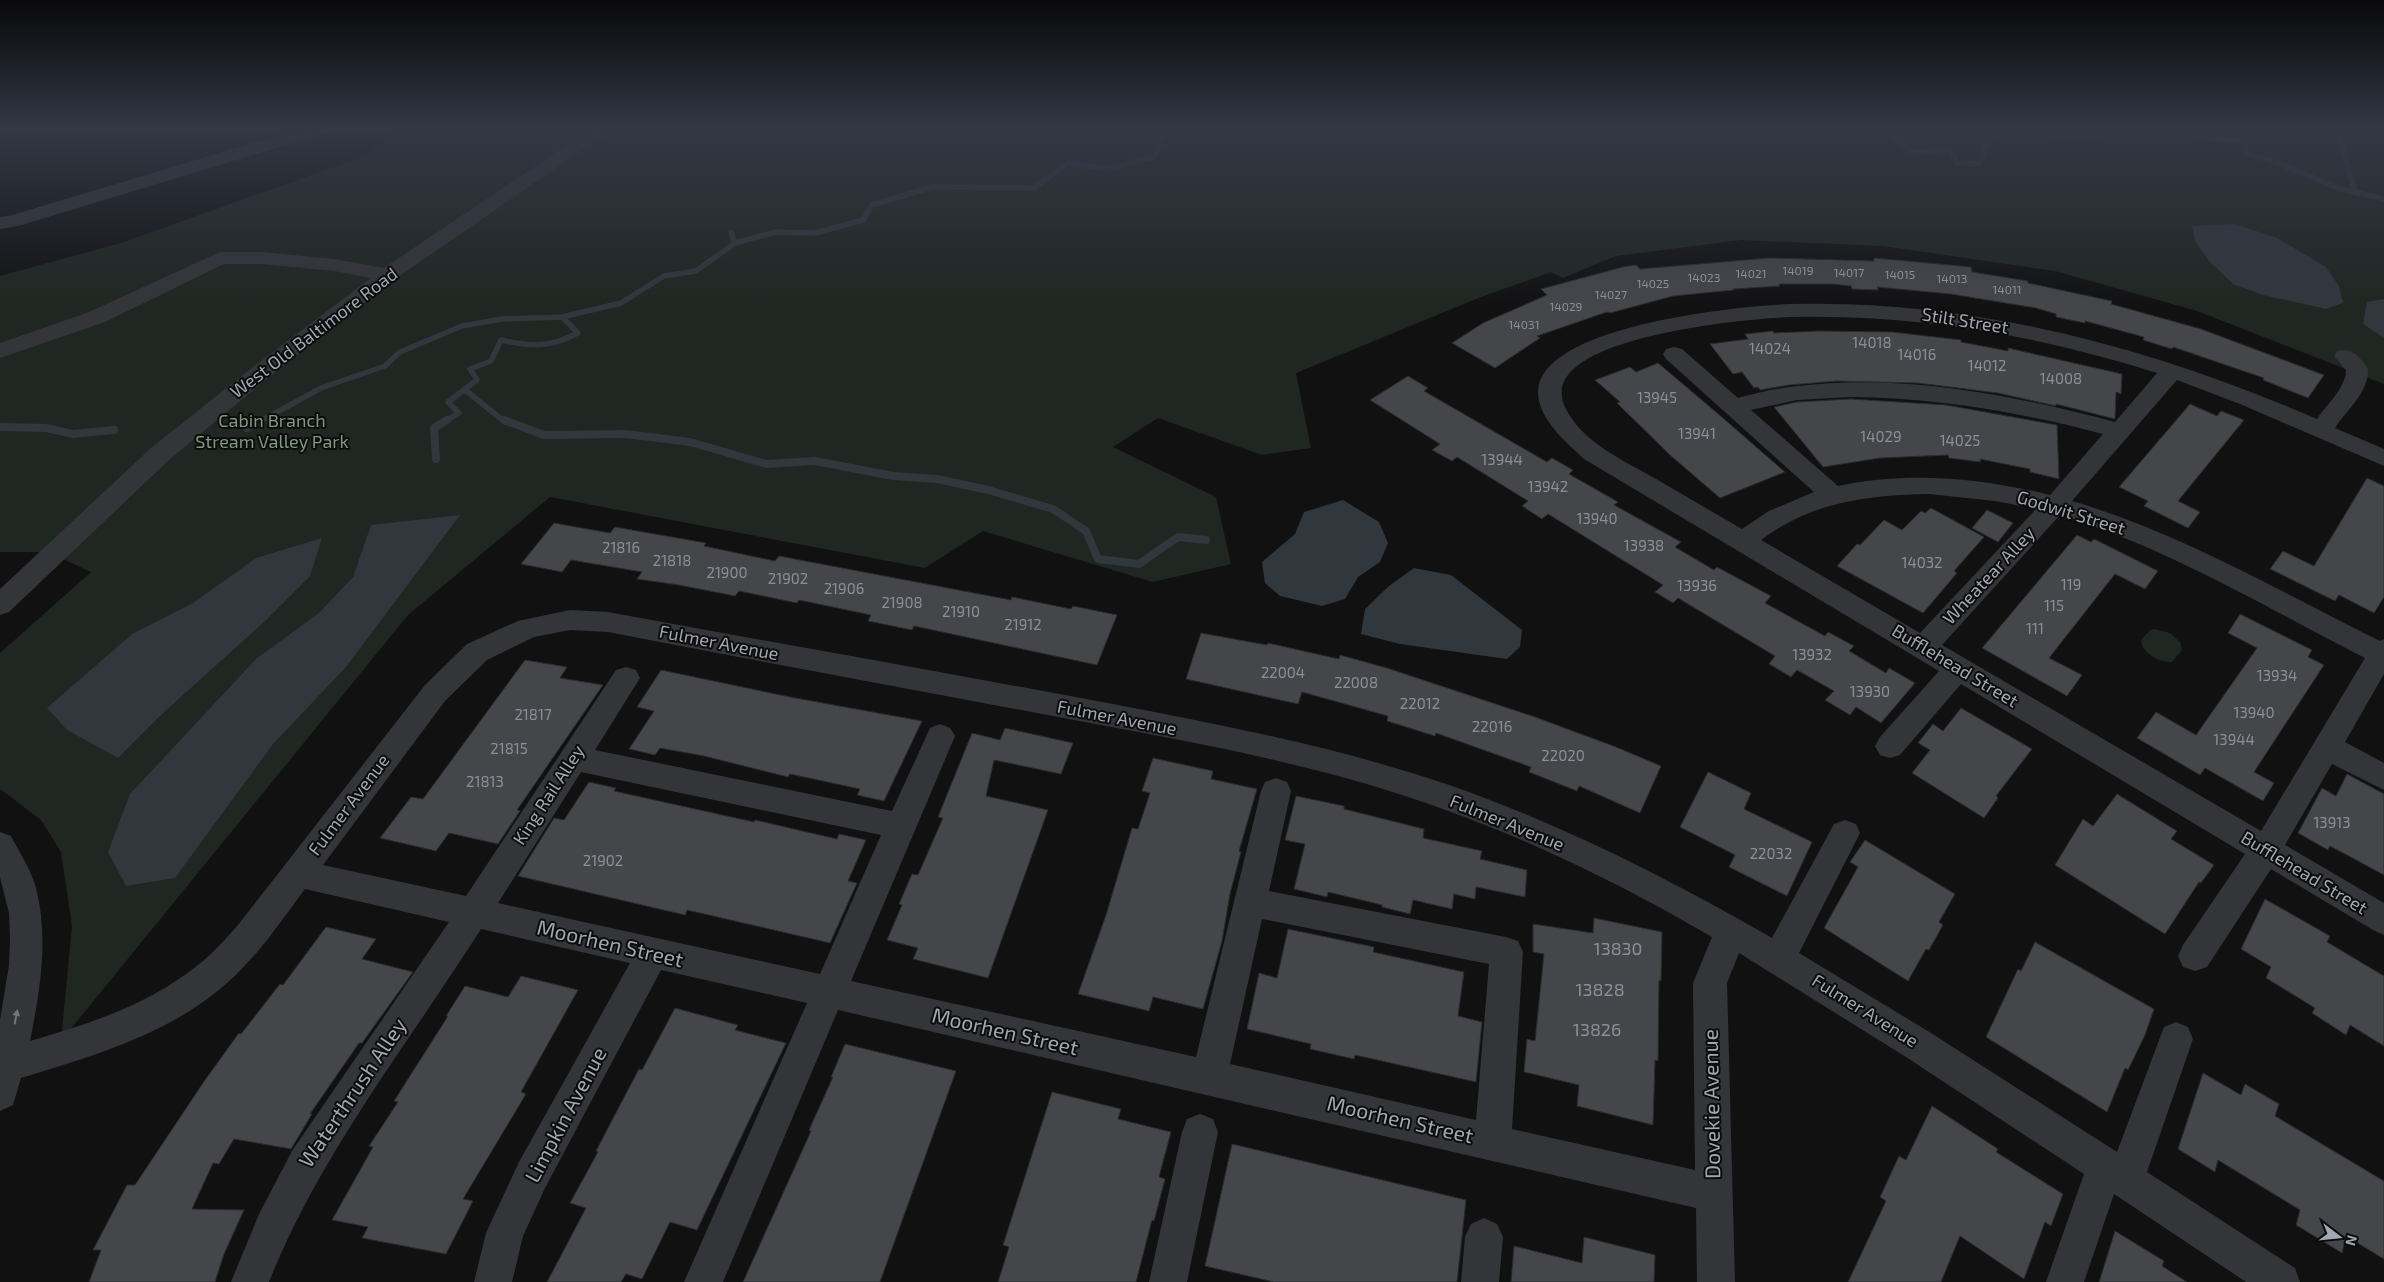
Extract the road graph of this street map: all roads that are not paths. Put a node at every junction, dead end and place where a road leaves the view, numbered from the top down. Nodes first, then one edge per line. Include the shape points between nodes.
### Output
1 (124, 188) edge
2 (517, 188) edge
3 (0, 223) edge
4 (388, 276) junction
5 (0, 350) edge
6 (1674, 354) dead end
7 (2345, 356) dead end
8 (2172, 371) junction
9 (1549, 392) joint
10 (1734, 406) junction
11 (2120, 431) junction
12 (2321, 431) junction
13 (2384, 458) edge
14 (1832, 494) junction
15 (2055, 505) junction
16 (1743, 541) junction
17 (0, 605) edge
18 (1924, 647) junction
19 (2383, 653) edge
20 (1958, 668) junction
21 (626, 678) dead end
22 (940, 736) dead end
23 (1890, 746) dead end
24 (2327, 747) junction
25 (572, 758) junction
26 (2384, 778) edge
27 (1276, 791) dead end
28 (900, 826) junction
29 (1846, 833) dead end
30 (0, 846) edge
31 (2266, 850) junction
32 (297, 873) junction
33 (1250, 902) junction
34 (473, 913) junction
35 (2384, 920) edge
36 (1731, 931) junction
37 (653, 953) junction
38 (2195, 956) dead end
39 (1779, 958) junction
40 (828, 992) junction
41 (2176, 1040) dead end
42 (2, 1075) edge
43 (1209, 1077) junction
44 (1200, 1132) dead end
45 (1493, 1142) junction
46 (2115, 1174) junction
47 (1713, 1193) junction
48 (1484, 1238) dead end
49 (250, 1282) edge
50 (493, 1282) edge
51 (703, 1282) edge
52 (1168, 1282) edge
53 (1480, 1282) edge
54 (1716, 1282) edge
55 (2065, 1282) edge
56 (2281, 1282) edge

1 - 3 street
2 - 4 street, West Old Baltimore Road
4 - 5 street via 334,265 262,258 220,258 97,317
4 - 17 street, West Old Baltimore Road via 160,454
6 - 10 street
7 - 12 street via 2357,369 2357,377 2348,396 2338,404
8 - 9 street, Stilt Street via 2097,348 1998,325 1946,317 1846,309 1765,311 1682,322 1588,350 1560,369
8 - 11 street, Wheatear Alley
8 - 12 street, Stilt Street
9 - 16 street, Bufflehead Street via 1563,427 1593,453
10 - 11 street via 1790,394 1920,391 2015,404
10 - 14 street
11 - 15 street, Wheatear Alley
12 - 13 street, Stilt Street
14 - 15 street, Godwit Street via 1874,487 1967,487
14 - 16 street, Godwit Street via 1780,515
15 - 18 street, Wheatear Alley
15 - 19 street, Godwit Street via 2155,540
16 - 18 street, Bufflehead Street
18 - 20 street, Bufflehead Street
19 - 24 street
20 - 23 street
20 - 31 street, Bufflehead Street
21 - 25 street, King Rail Alley
22 - 28 street
24 - 26 street
24 - 31 street
25 - 28 street
25 - 34 street, King Rail Alley
27 - 33 street
28 - 40 street
29 - 39 street
42 -> 30 street via 24,979 26,927 20,887
31 - 35 street, Bufflehead Street
31 - 38 street
32 - 34 street, Moorhen Street
32 - 36 street, Fulmer Avenue via 435,693 476,652 528,628 570,620 608,622 1123,718 1345,766 1459,802 1546,837 1657,888
32 - 42 street, Fulmer Avenue via 250,936 215,972 178,999 134,1023 46,1054
33 - 43 street
33 - 45 street via 1506,952
34 - 37 street, Moorhen Street
34 - 49 street, Waterthrush Alley via 305,1164 272,1227
36 - 39 street, Fulmer Avenue
36 - 47 street, Dovekie Avenue via 1710,983
37 - 40 street, Moorhen Street
37 - 50 street, Limpkin Avenue via 532,1175 505,1233
39 - 46 street, Fulmer Avenue via 1940,1058
40 - 43 street, Moorhen Street
40 - 51 street
41 - 46 street
43 - 45 street, Moorhen Street
44 - 52 street
45 - 47 street, Moorhen Street
46 - 55 street
46 - 56 street, Fulmer Avenue
47 - 54 street, Dovekie Avenue
48 - 53 street

